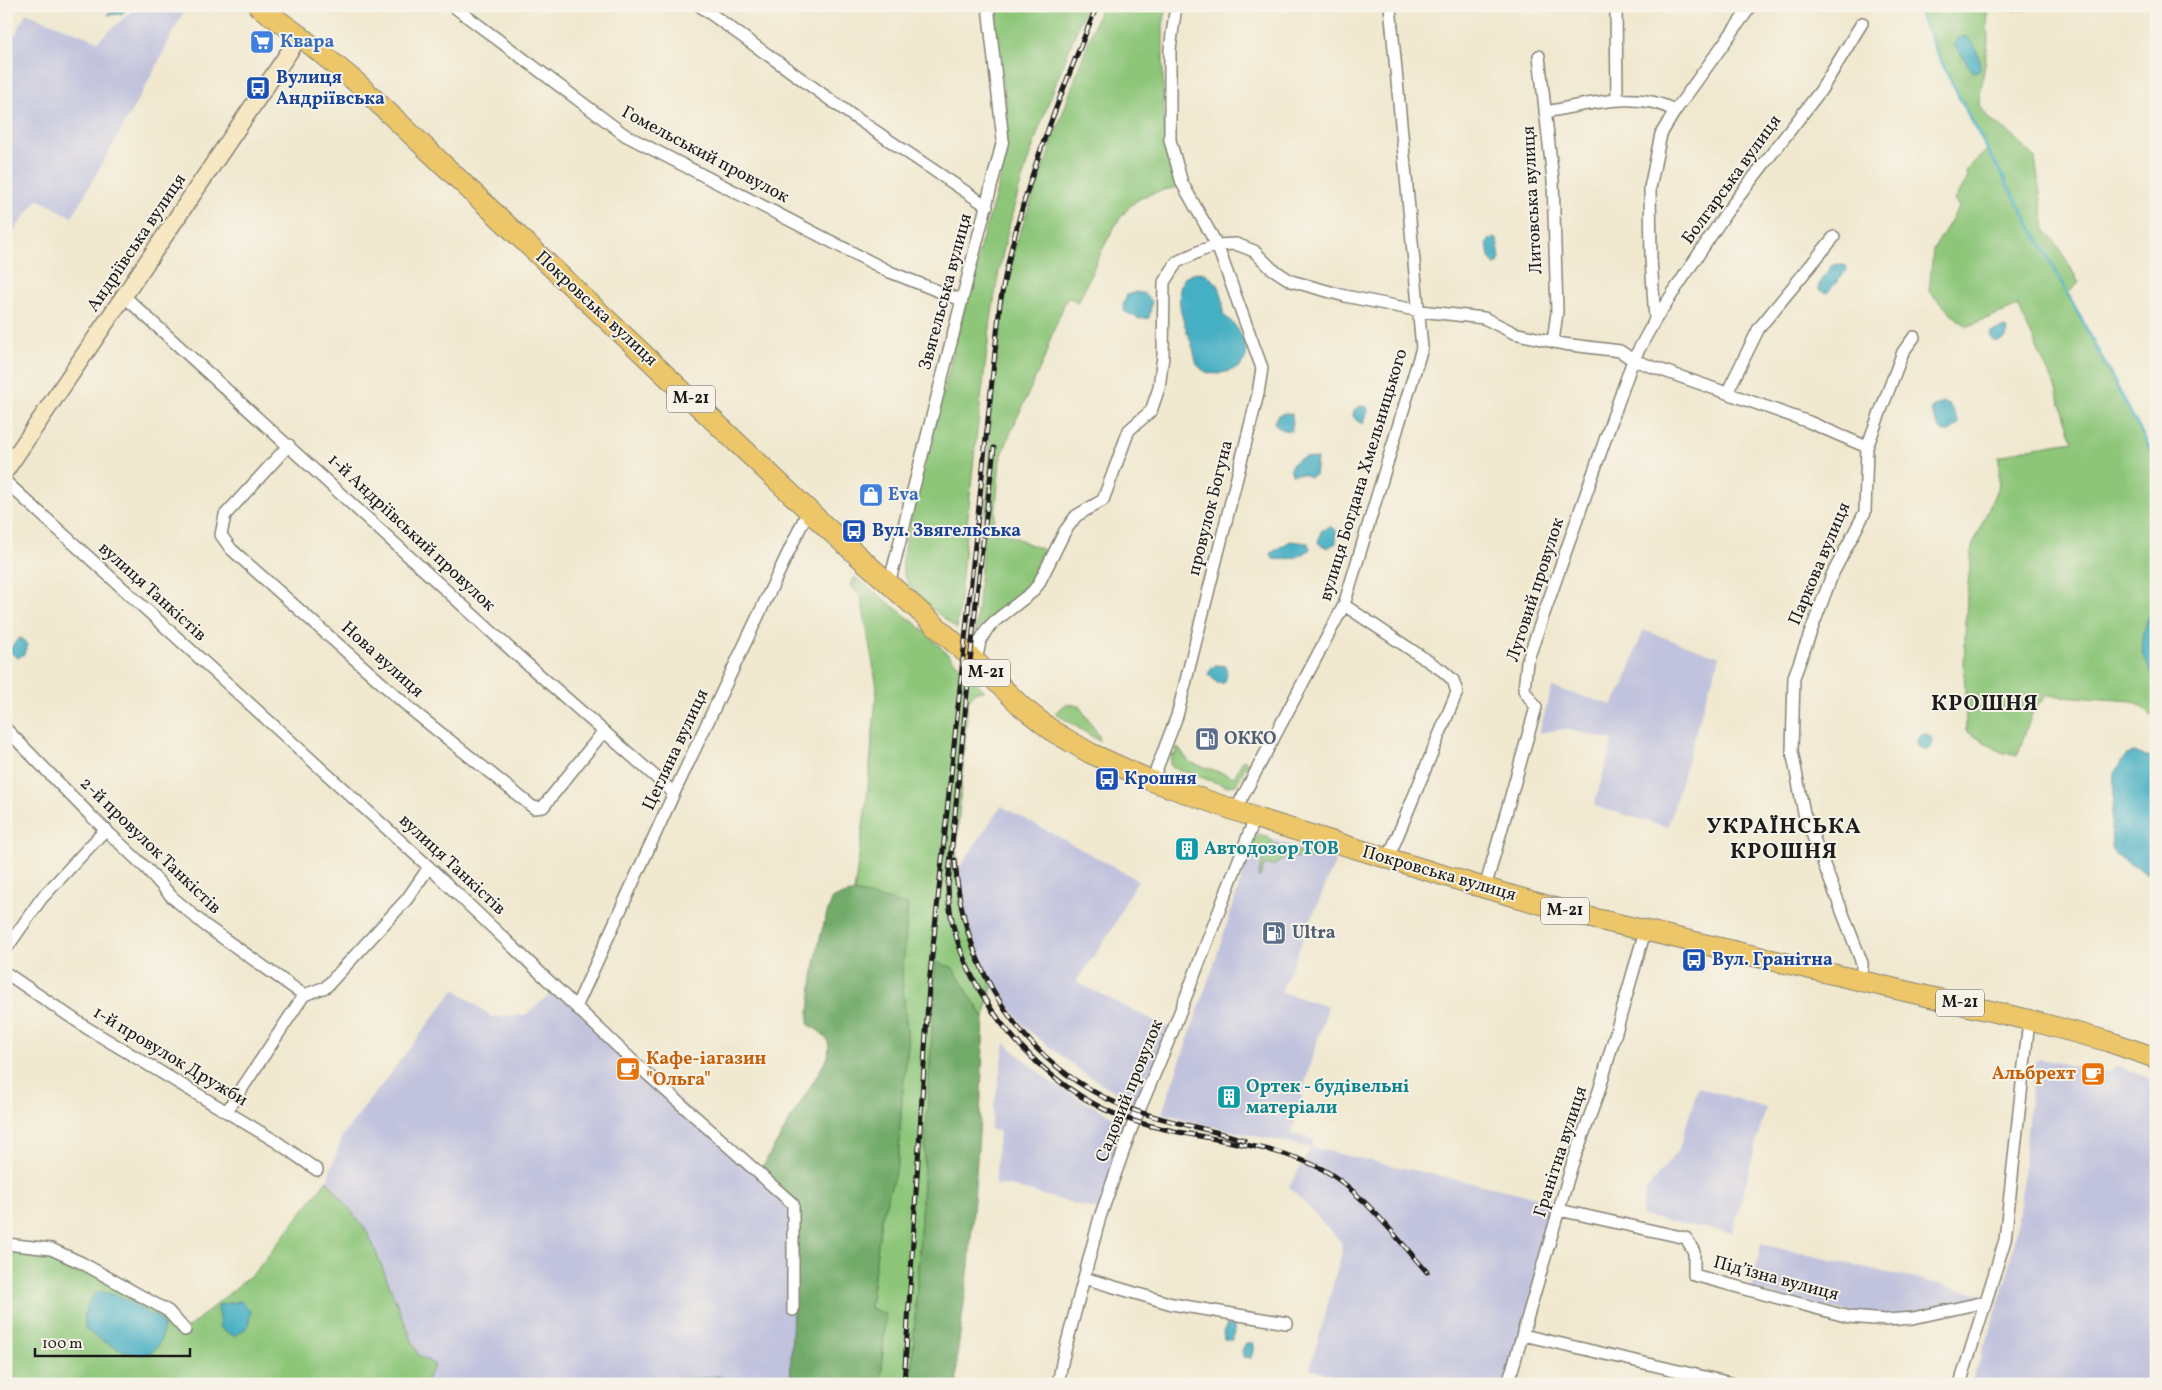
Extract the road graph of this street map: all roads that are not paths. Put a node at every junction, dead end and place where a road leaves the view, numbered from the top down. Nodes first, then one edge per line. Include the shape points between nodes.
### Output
1 (258, 6) edge
2 (453, 6) edge
3 (700, 6) edge
4 (988, 6) edge
5 (1176, 6) edge
6 (1390, 6) edge
7 (1616, 6) edge
8 (1751, 6) edge
9 (1862, 23) dead end
10 (300, 36) junction
11 (1539, 56) dead end
12 (1616, 100) junction
13 (1674, 111) junction
14 (1545, 112) junction
15 (987, 206) junction
16 (1834, 237) dead end
17 (1217, 245) junction
18 (125, 297) junction
19 (961, 300) junction
20 (1420, 311) junction
21 (1655, 320) junction
22 (1914, 337) dead end
23 (1553, 342) junction
24 (1633, 360) junction
25 (1727, 393) junction
26 (289, 445) junction
27 (1866, 447) junction
28 (6, 470) edge
29 (6, 482) edge
30 (808, 511) junction
31 (889, 584) junction
32 (1344, 605) junction
33 (976, 662) junction
34 (6, 729) edge
35 (604, 731) junction
36 (1152, 780) junction
37 (674, 793) junction
38 (1235, 811) junction
39 (1255, 818) junction
40 (106, 829) junction
41 (1388, 859) junction
42 (429, 867) junction
43 (1485, 888) junction
44 (1646, 931) junction
45 (6, 949) edge
46 (6, 973) edge
47 (1862, 980) junction
48 (304, 995) junction
49 (577, 1005) junction
50 (2029, 1020) junction
51 (2156, 1058) edge
52 (227, 1111) junction
53 (317, 1170) dead end
54 (1559, 1210) junction
55 (6, 1244) edge
56 (1084, 1278) junction
57 (1985, 1302) junction
58 (793, 1310) dead end
59 (1287, 1323) dead end
60 (185, 1330) dead end
61 (1523, 1335) junction
62 (1058, 1384) edge
63 (1508, 1384) edge
64 (1735, 1384) edge
65 (1960, 1384) edge

1 - 10 highway, Покровська вулиця / М-21
2 - 19 street, Гомельський провулок via 625,136 890,272
3 - 15 street via 850,114
4 - 15 street, Звягельська вулиця via 1003,140
5 - 17 street, провулок Богуна via 1170,49 1170,140 1182,183
6 - 20 street, вулиця Богдана Хмельницького
7 - 12 street
8 - 13 street
9 - 21 street, Болгарська вулиця via 1821,90 1726,213
10 - 18 street, Андріївська вулиця
10 - 30 highway, Покровська вулиця / М-21 via 362,88
11 - 14 street, Литовська вулиця
12 - 13 street via 1664,104
12 - 14 street
13 - 21 street via 1661,134 1650,188
14 - 23 street, Литовська вулиця via 1553,180 1557,312
15 - 19 street, Звягельська вулиця
16 - 25 street via 1759,328
17 - 20 street via 1236,244 1254,251 1290,281
17 - 33 street via 1177,262 1164,282 1159,388 1151,411 1129,430 1103,500 1076,516 1038,585 987,629 980,640
17 - 36 street, провулок Богуна via 1262,368 1177,716
18 - 26 street, 1-й Андріївський провулок
18 - 28 street, Андріївська вулиця
19 - 31 street, Звягельська вулиця
20 - 23 street via 1484,318 1514,333
20 - 32 street, вулиця Богдана Хмельницького via 1422,348
21 - 24 street, Болгарська вулиця
22 - 27 street, Паркова вулиця via 1903,352
23 - 24 street via 1620,351
24 - 25 street
24 - 43 street, Луговий провулок via 1527,662 1524,690 1536,707
25 - 27 street via 1809,422
26 - 35 street, 1-й Андріївський провулок
26 - 35 street, Нова вулиця via 224,515 221,535 231,549 413,711 534,808 543,807
27 - 47 street, Паркова вулиця via 1865,512 1832,575 1794,677 1792,751 1804,813 1862,964
29 - 42 street, вулиця Танкістів
30 - 31 highway, Покровська вулиця / М-21
30 - 37 street, Цегляна вулиця
31 - 33 highway, Покровська вулиця / М-21
32 - 38 street, вулиця Богдана Хмельницького
32 - 41 street via 1443,671 1453,680 1457,692
33 - 36 highway, Покровська вулиця / М-21 via 1022,707 1054,732 1090,753
34 - 40 street, 2-й провулок Танкістів
35 - 37 street, 1-й Андріївський провулок
36 - 38 highway, Покровська вулиця / М-21
37 - 49 street, Цегляна вулиця
38 - 39 highway, Покровська вулиця / М-21
39 - 41 highway, Покровська вулиця / М-21
39 - 56 street, Садовий провулок via 1130,1134 1100,1217
40 - 45 street via 42,899
40 - 48 street, 2-й провулок Танкістів via 172,897 206,926
41 - 43 highway, Покровська вулиця / М-21
42 - 48 street via 407,899 326,987
42 - 49 street, вулиця Танкістів
43 - 44 highway, Покровська вулиця / М-21
44 - 47 highway, Покровська вулиця / М-21
44 - 54 street, Гранітна вулиця via 1599,1091
46 - 52 street, 1-й провулок Дружби via 87,1028
47 - 50 highway, Покровська вулиця / М-21
48 - 52 street
49 - 58 street, вулиця Танкістів via 636,1064 793,1204
50 - 51 highway, Покровська вулиця / М-21
50 - 57 street via 2005,1240
52 - 53 street, 1-й провулок Дружби
54 - 57 street, Підʼїзна вулиця via 1686,1238 1694,1252 1694,1275 1849,1317 1913,1318
54 - 61 street, Гранітна вулиця
55 - 60 street via 51,1250 82,1263 168,1312
56 - 59 street via 1172,1304
56 - 62 street, Садовий провулок
57 - 65 street
61 - 63 street, Гранітна вулиця
61 - 64 street

